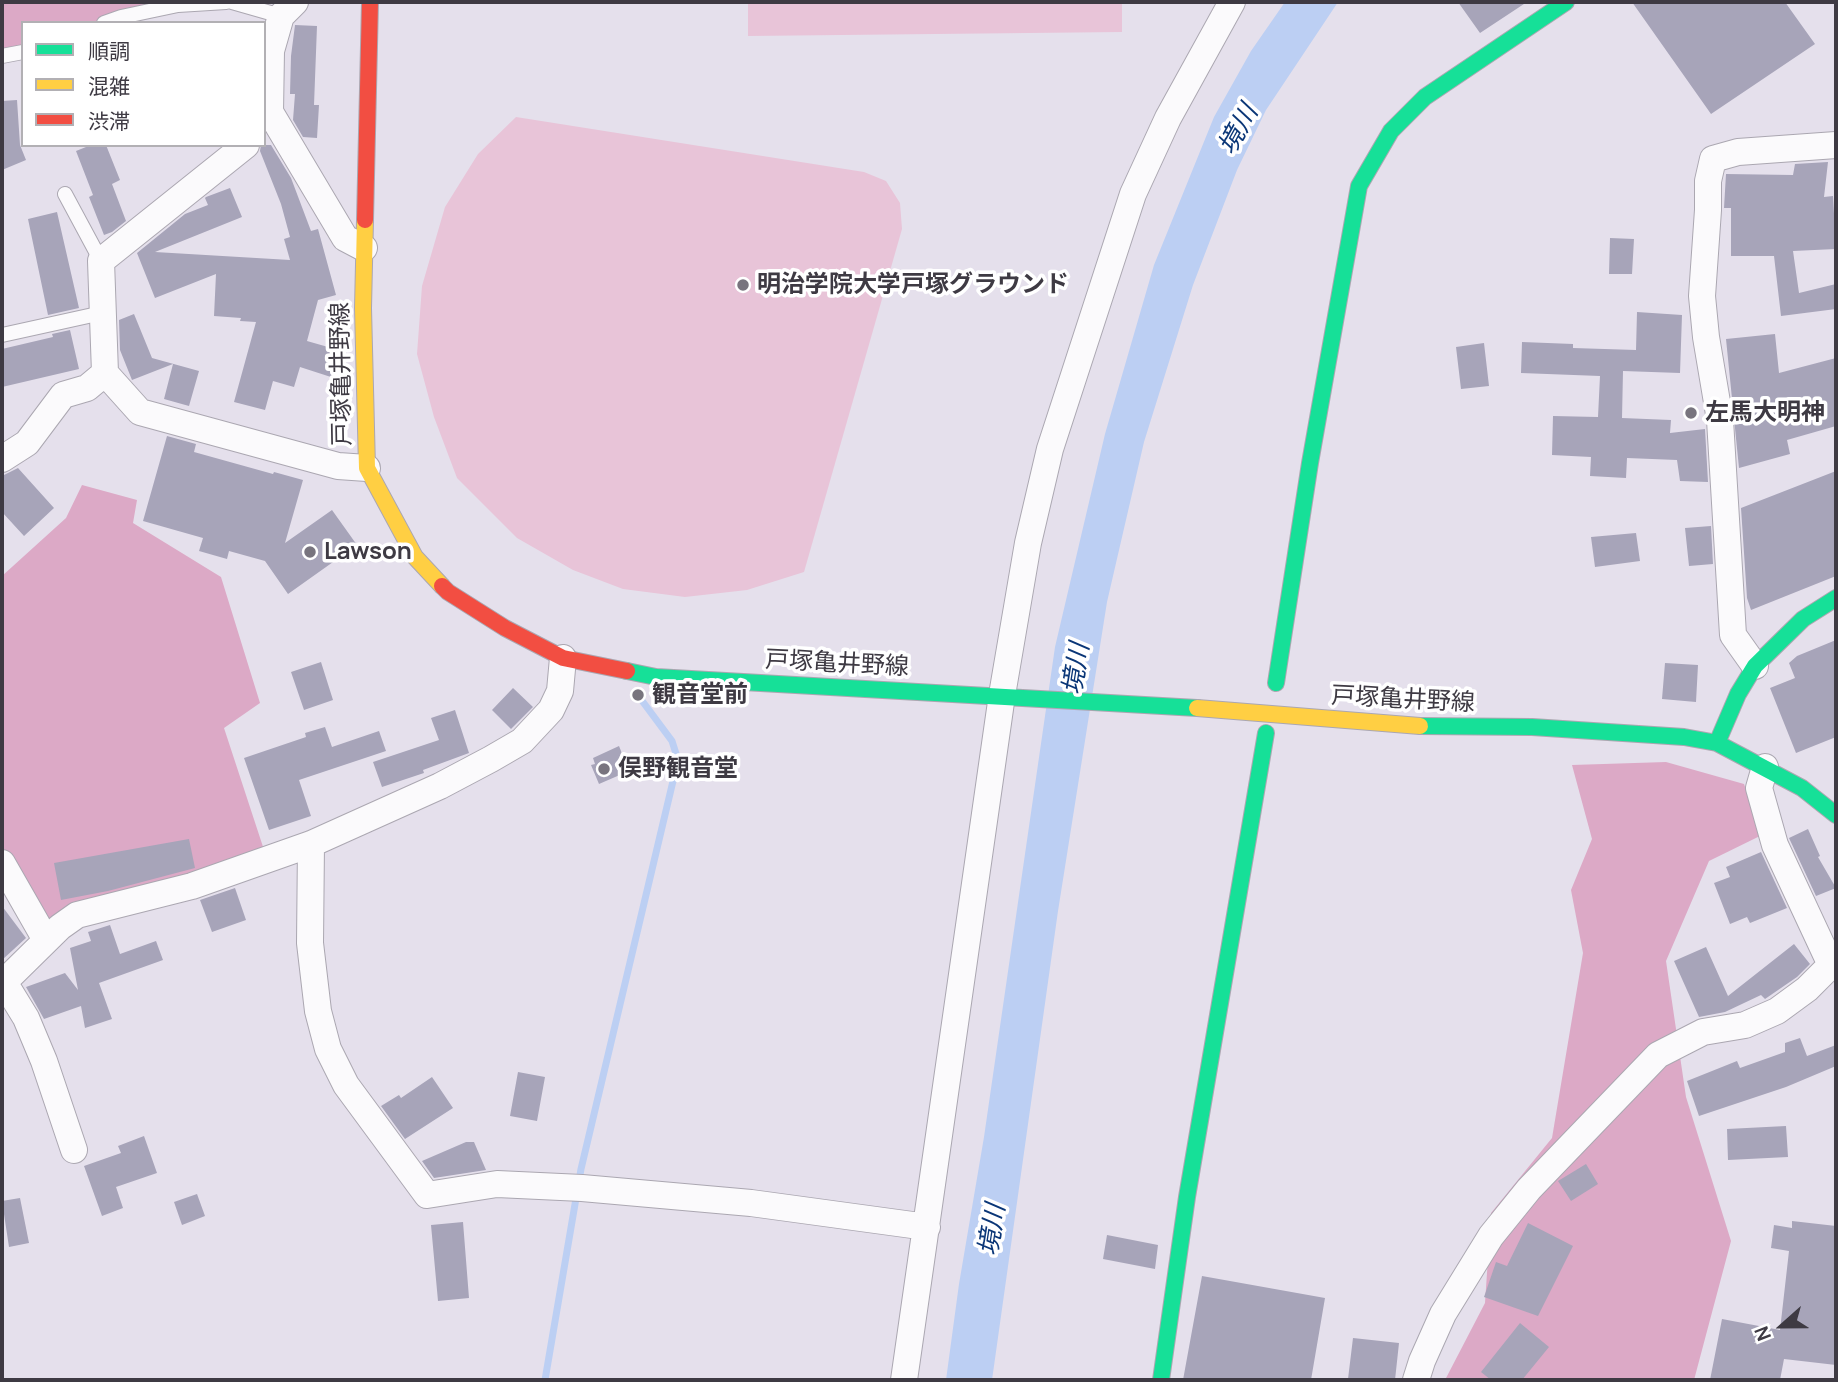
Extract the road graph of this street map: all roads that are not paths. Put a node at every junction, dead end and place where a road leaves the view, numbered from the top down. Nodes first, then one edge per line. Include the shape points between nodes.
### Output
1 (226, 2) edge
2 (232, 2) edge
3 (370, 2) edge
4 (1231, 2) edge
5 (1566, 2) edge
6 (288, 9) edge
7 (112, 21) edge
8 (21, 51) edge
9 (2, 56) edge
10 (267, 119) edge
11 (1836, 145) edge
12 (244, 147) edge
13 (65, 194) dead end
14 (364, 248) junction
15 (101, 261) junction
16 (102, 313) junction
17 (2, 335) edge
18 (105, 373) junction
19 (2, 459) edge
20 (367, 468) junction
21 (1836, 598) edge
22 (563, 658) junction
23 (1755, 666) junction
24 (1276, 683) dead end
25 (1008, 695) junction
26 (1266, 733) dead end
27 (1717, 743) junction
28 (1765, 767) junction
29 (1836, 815) edge
30 (311, 844) junction
31 (2, 863) edge
32 (47, 940) junction
33 (1834, 963) edge
34 (3, 983) edge
35 (74, 1150) dead end
36 (927, 1227) junction
37 (904, 1380) edge
38 (1161, 1380) edge
39 (1416, 1380) edge

1 - 7 lane via 178,5
2 - 6 lane
3 - 14 main road, 戸塚亀井野線
4 - 25 street via 1162,131 1133,194 1104,277 1050,449 1028,543
5 - 24 main road via 1424,97 1391,131 1359,186
6 - 10 street via 271,51
8 - 9 lane
10 - 14 street via 345,238
11 - 23 street via 1738,152 1713,159 1708,181 1702,296 1720,420 1733,635
12 - 15 street
13 - 15 lane
14 - 20 main road, 戸塚亀井野線
15 - 16 street
16 - 17 lane
16 - 18 street
18 - 19 street via 87,388 63,395 27,443
18 - 20 street via 140,412 338,467
20 - 22 main road, 戸塚亀井野線 via 415,557 448,592
21 - 23 main road via 1803,619
22 - 25 main road, 戸塚亀井野線 via 656,677
22 - 30 street via 560,691 551,710 522,741 440,786
23 - 27 main road
25 - 27 main road, 戸塚亀井野線 via 1408,726 1652,734
25 - 36 street
26 - 38 main road via 1187,1197
27 - 28 main road, 戸塚亀井野線
28 - 29 main road, 戸塚亀井野線
28 - 33 street via 1759,788 1775,845
30 - 32 street via 192,886 77,915
30 - 36 street via 310,943 328,1049 345,1085 427,1195 497,1184 571,1188 751,1203
31 - 32 street
32 - 34 street
33 - 39 street via 1777,1011 1745,1025 1703,1032 1658,1055 1529,1189 1492,1236 1443,1314
34 - 35 street via 26,1018
36 - 37 street

